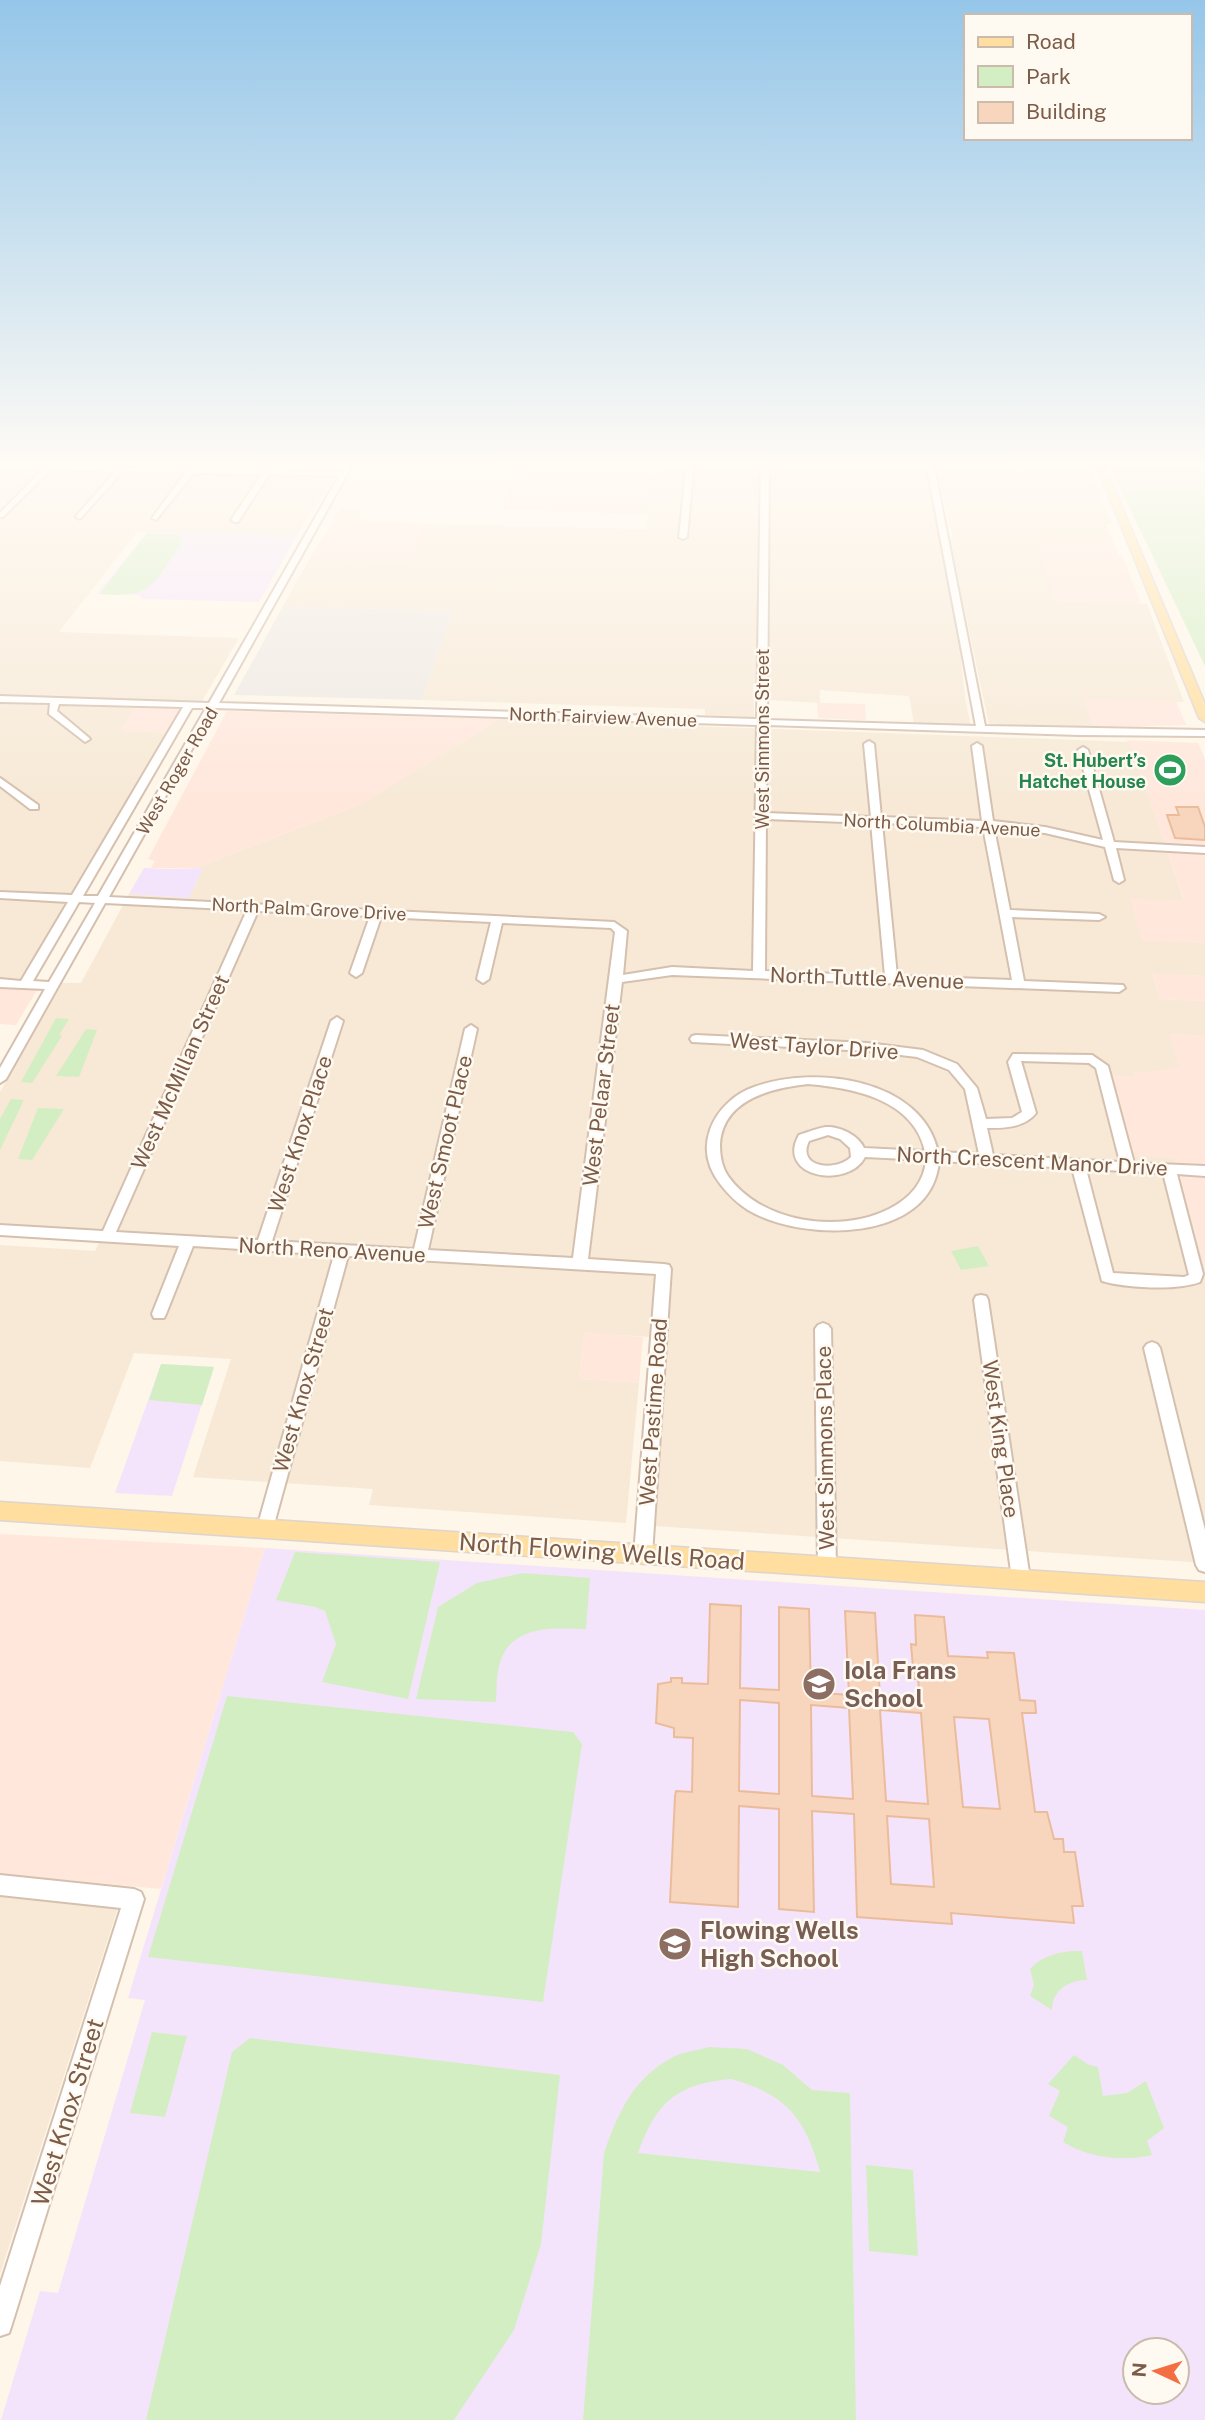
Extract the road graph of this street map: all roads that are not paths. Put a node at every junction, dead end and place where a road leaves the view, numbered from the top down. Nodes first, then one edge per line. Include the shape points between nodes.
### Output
1 (288, 575) edge
2 (763, 575) edge
3 (951, 575) edge
4 (1146, 575) edge
5 (0, 699) edge
6 (56, 700) junction
7 (190, 704) junction
8 (215, 705) junction
9 (1205, 718) edge
10 (761, 723) junction
11 (981, 729) junction
12 (1205, 733) edge
13 (85, 739) dead end
14 (869, 744) dead end
15 (976, 746) dead end
16 (1083, 750) dead end
17 (0, 781) edge
18 (34, 807) dead end
19 (762, 817) junction
20 (876, 820) junction
21 (988, 824) junction
22 (1110, 845) junction
23 (1205, 850) edge
24 (1119, 880) dead end
25 (0, 895) edge
26 (76, 898) junction
27 (104, 899) junction
28 (254, 906) junction
29 (377, 912) junction
30 (1004, 913) junction
31 (1099, 917) dead end
32 (497, 919) junction
33 (619, 925) joint
34 (356, 973) dead end
35 (759, 974) junction
36 (891, 978) junction
37 (483, 979) dead end
38 (616, 979) junction
39 (0, 983) edge
40 (24, 984) junction
41 (1018, 984) junction
42 (54, 986) junction
43 (1119, 988) dead end
44 (337, 1021) dead end
45 (471, 1029) dead end
46 (696, 1039) dead end
47 (0, 1079) edge
48 (980, 1123) junction
49 (859, 1152) dead end
50 (934, 1156) junction
51 (987, 1159) junction
52 (1078, 1164) junction
53 (1128, 1167) junction
54 (1169, 1169) junction
55 (1205, 1171) edge
56 (0, 1230) edge
57 (107, 1237) junction
58 (188, 1242) junction
59 (263, 1247) junction
60 (342, 1252) junction
61 (420, 1255) junction
62 (580, 1264) junction
63 (664, 1269) joint
64 (981, 1300) dead end
65 (159, 1314) dead end
66 (823, 1329) dead end
67 (1152, 1348) dead end
68 (0, 1511) edge
69 (265, 1528) junction
70 (643, 1555) junction
71 (1205, 1565) edge
72 (827, 1567) junction
73 (1021, 1579) junction
74 (1205, 1592) edge
75 (0, 1885) edge
76 (0, 2324) edge

1 - 8 street, West Roger Road
2 - 10 street, West Simmons Street
3 - 11 street
4 - 9 main road
5 - 6 street, North Fairview Avenue
6 - 7 street, North Fairview Avenue
6 - 13 street via 52,712
7 - 8 street, North Fairview Avenue
7 - 26 street, West Roger Road
8 - 10 street, North Fairview Avenue
8 - 27 street, West Roger Road
10 - 11 street, North Fairview Avenue
10 - 19 street, West Simmons Street
11 - 12 street, North Fairview Avenue
14 - 20 street
15 - 21 street
16 - 22 street
17 - 18 street
19 - 20 street, North Columbia Avenue
19 - 35 street, West Simmons Street
20 - 21 street, North Columbia Avenue
20 - 36 street
21 - 22 street, North Columbia Avenue via 1045,830
21 - 30 street
22 - 23 street, North Columbia Avenue
22 - 24 street
25 - 26 street, North Palm Grove Drive
26 - 27 street, North Palm Grove Drive
26 - 40 street, West Roger Road
27 - 28 street, North Palm Grove Drive
27 - 42 street, West Roger Road
28 - 29 street, North Palm Grove Drive
28 - 57 street, West McMillan Street
29 - 32 street, North Palm Grove Drive
29 - 34 street
30 - 31 street
30 - 41 street
32 - 33 street, North Palm Grove Drive
32 - 37 street
33 - 38 street, West Pelaar Street via 622,935
35 - 36 street, North Tuttle Avenue
35 - 38 street, North Tuttle Avenue via 672,971
36 - 41 street, North Tuttle Avenue
38 - 62 street, West Pelaar Street
39 - 40 street
40 - 42 street
41 - 43 street, North Tuttle Avenue
42 - 47 street, West Roger Road
44 - 59 street, West Knox Place
45 - 61 street, West Smoot Place
46 - 48 street, West Taylor Drive via 919,1053 953,1067 971,1088
48 - 51 street, West Taylor Drive
48 - 53 street via 1017,1121 1029,1113 1014,1062 1017,1057 1092,1059 1102,1066
49 - 50 street, North Crescent Manor Drive
50 - 50 street via 926,1133 910,1113 886,1097 841,1083 807,1080 750,1093 730,1107 715,1128 712,1149 720,1175 746,1202 793,1223 825,1227 878,1221 904,1208 922,1192
50 - 51 street, North Crescent Manor Drive
51 - 52 street, North Crescent Manor Drive
52 - 53 street, North Crescent Manor Drive
52 - 54 street via 1107,1277 1185,1282 1196,1274
53 - 54 street, North Crescent Manor Drive
54 - 55 street, North Crescent Manor Drive
56 - 57 street, North Reno Avenue
57 - 58 street, North Reno Avenue
58 - 59 street, North Reno Avenue
58 - 65 street
59 - 60 street, North Reno Avenue
60 - 61 street, North Reno Avenue
60 - 69 street, West Knox Street
61 - 62 street, North Reno Avenue
62 - 63 street, North Reno Avenue
63 - 70 street, West Pastime Road
64 - 73 street, West King Place
66 - 72 street, West Simmons Place
67 - 71 street
68 - 69 main road, North Flowing Wells Road
69 - 70 main road, North Flowing Wells Road
70 - 72 main road, North Flowing Wells Road
72 - 73 main road, North Flowing Wells Road
73 - 74 main road, North Flowing Wells Road
75 - 76 street, West Knox Street via 134,1899

